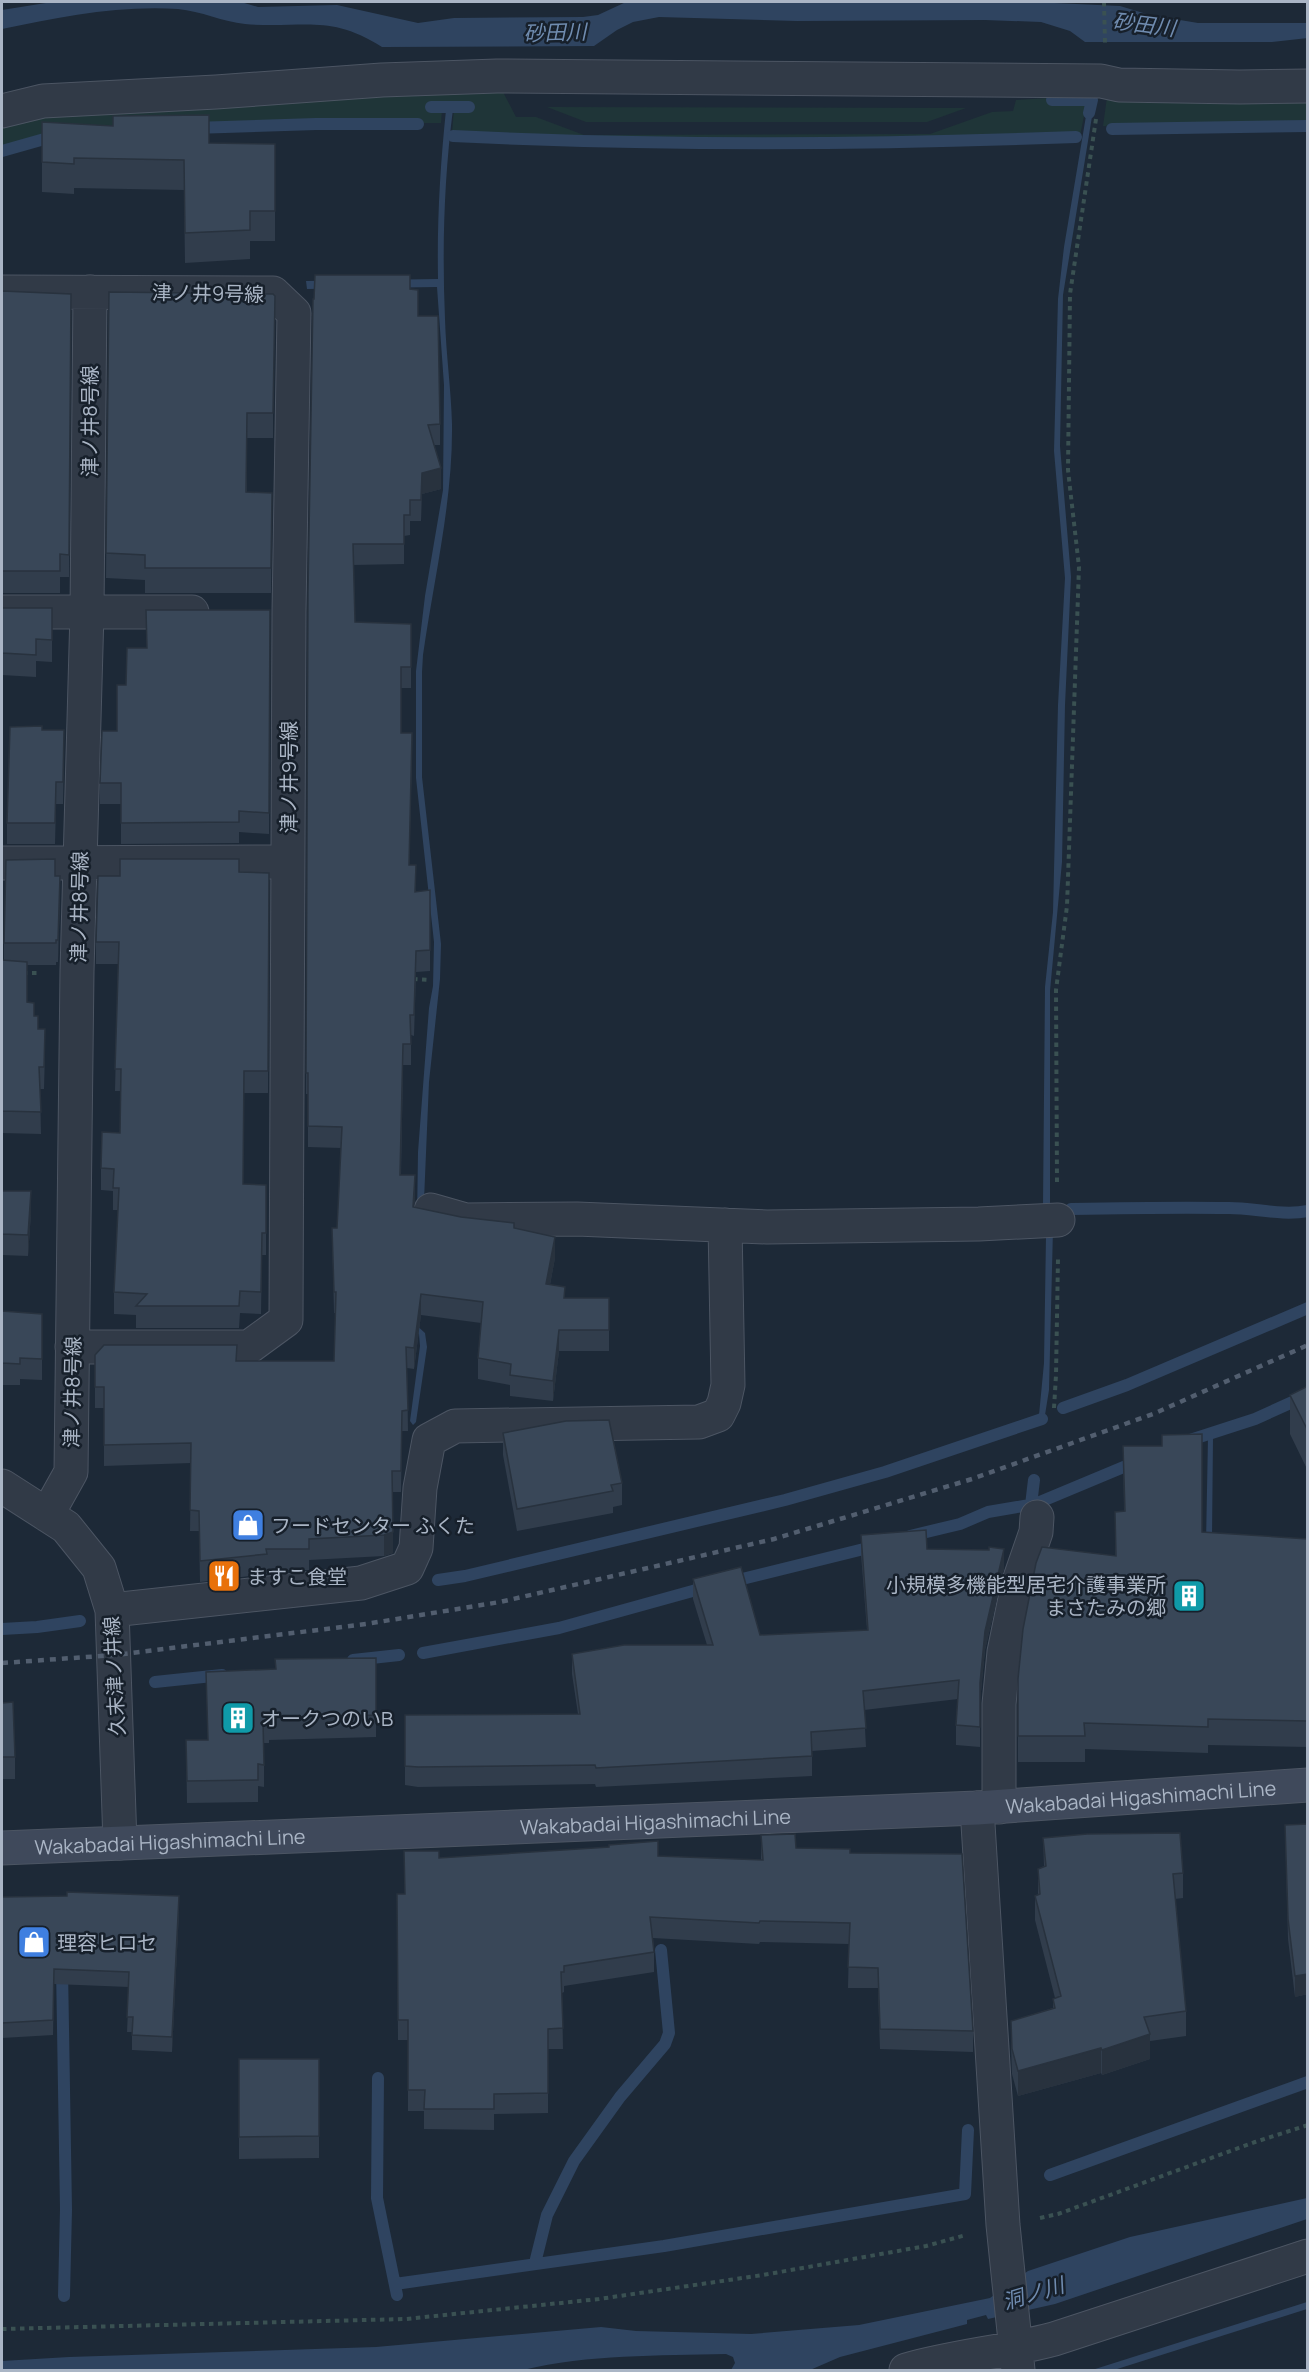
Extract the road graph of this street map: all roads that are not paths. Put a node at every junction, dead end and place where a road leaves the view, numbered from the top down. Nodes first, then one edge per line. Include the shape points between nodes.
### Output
1 (1308, 86) edge
2 (2, 111) edge
3 (2, 292) edge
4 (90, 292) junction
5 (2, 612) edge
6 (87, 612) junction
7 (218, 612) edge
8 (288, 862) junction
9 (2, 863) edge
10 (80, 864) junction
11 (431, 1210) edge
12 (1058, 1220) road end
13 (725, 1225) junction
14 (72, 1347) junction
15 (2, 1486) edge
16 (47, 1515) junction
17 (1037, 1517) dead end
18 (112, 1611) junction
19 (1308, 1785) edge
20 (988, 1807) junction
21 (120, 1843) junction
22 (2, 1848) edge
23 (1308, 2256) edge
24 (1016, 2349) edge
25 (906, 2370) edge

1 - 2 street via 1119,85 1103,67 474,77 43,101
3 - 4 street, 津ノ井9号線
4 - 6 street, 津ノ井8号線
4 - 8 street, 津ノ井9号線 via 273,293 294,313 277,612
5 - 6 street
6 - 7 street
6 - 10 street, 津ノ井8号線
8 - 10 street
8 - 14 street, 津ノ井9号線 via 286,1320 249,1347
9 - 10 street
10 - 14 street, 津ノ井8号線
11 - 13 street via 466,1220 577,1219
12 - 13 street
13 - 18 street via 728,1385 718,1415 699,1422 455,1426 429,1440 420,1488 416,1548 407,1568 361,1583
14 - 16 street, 津ノ井8号線 via 71,1472
15 - 16 street, 久末津ノ井線
16 - 18 street, 久末津ノ井線 via 66,1527 99,1568
17 - 20 street via 1004,1652
18 - 21 street, 久末津ノ井線
19 - 20 main road, Wakabadai Higashimachi Line
20 - 21 main road, Wakabadai Higashimachi Line
20 - 24 street via 1004,2238
21 - 22 main road, Wakabadai Higashimachi Line
23 - 24 street
24 - 25 street

